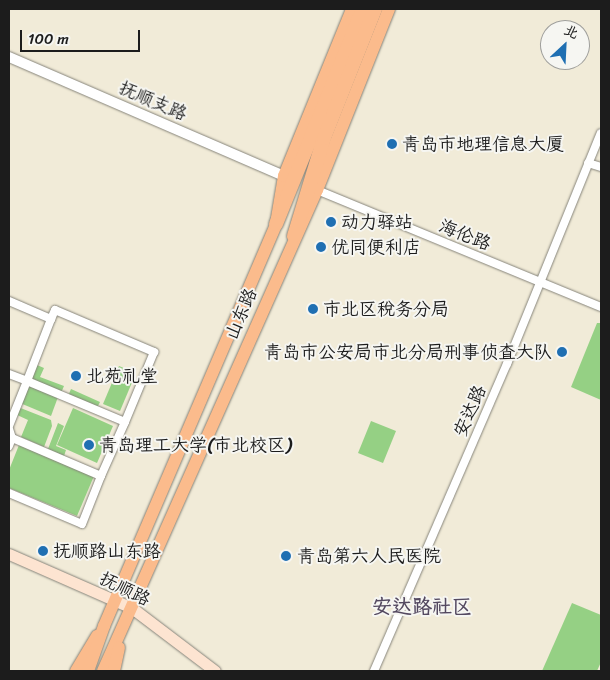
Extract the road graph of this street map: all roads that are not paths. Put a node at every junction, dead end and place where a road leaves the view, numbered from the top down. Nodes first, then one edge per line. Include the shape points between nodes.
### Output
1 (352, 9) edge
2 (363, 9) edge
3 (375, 9) edge
4 (389, 9) edge
5 (9, 57) edge
6 (601, 133) edge
7 (319, 136) junction
8 (588, 163) junction
9 (601, 167) edge
10 (284, 176) junction
11 (317, 190) junction
12 (276, 224) junction
13 (294, 236) junction
14 (541, 282) junction
15 (9, 301) edge
16 (601, 307) edge
17 (51, 319) junction
18 (9, 374) edge
19 (27, 382) junction
20 (125, 422) junction
21 (9, 428) edge
22 (10, 442) edge
23 (102, 476) junction
24 (9, 492) edge
25 (9, 554) edge
26 (115, 601) junction
27 (132, 608) junction
28 (104, 626) junction
29 (122, 633) junction
30 (76, 671) edge
31 (88, 671) edge
32 (103, 671) edge
33 (114, 671) edge
34 (215, 671) edge
35 (374, 671) edge

1 - 10 main road, 山东路
2 - 7 highway
3 - 7 highway
4 - 11 main road, 山东路
5 - 10 street, 抚顺支路
6 - 8 street, 安达路
7 - 12 highway
7 - 13 highway
8 - 9 street
8 - 14 street, 安达路
10 - 12 main road, 山东路
11 - 13 main road, 山东路
11 - 14 street, 海伦路
12 - 26 main road, 山东路
13 - 27 main road, 山东路
14 - 16 street, 海伦路
14 - 35 street, 安达路
15 - 17 street
17 - 19 street
17 - 20 street via 55,310 154,352
18 - 19 street
19 - 20 street
19 - 21 street
20 - 23 street
21 - 22 street
22 - 23 street
23 - 24 street via 82,524
25 - 26 main road, 抚顺路
26 - 27 main road, 抚顺路
26 - 28 main road, 山东路
27 - 29 main road, 山东路
27 - 34 main road, 抚顺路
28 - 30 main road, 山东路
28 - 31 main road, 山东路
29 - 32 main road, 山东路
29 - 33 main road, 山东路

